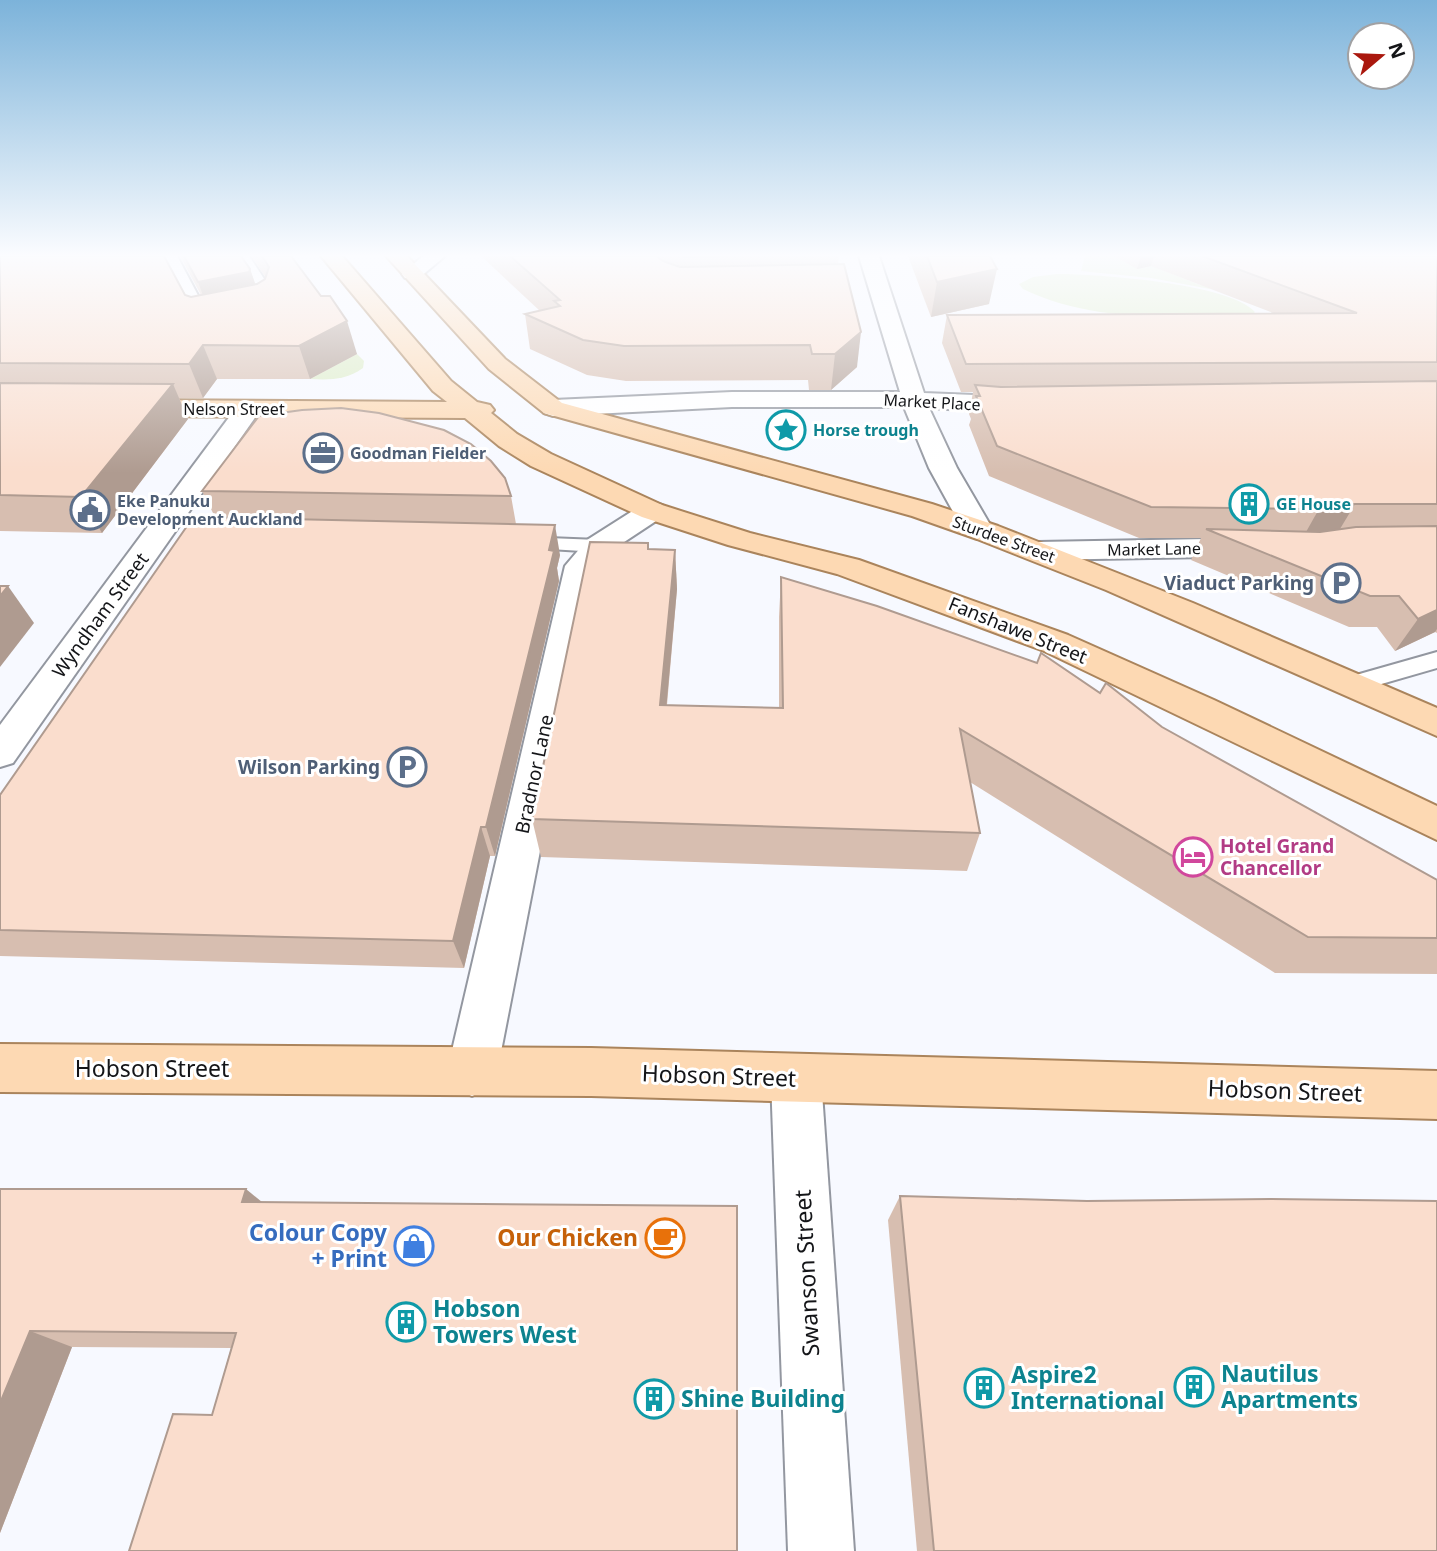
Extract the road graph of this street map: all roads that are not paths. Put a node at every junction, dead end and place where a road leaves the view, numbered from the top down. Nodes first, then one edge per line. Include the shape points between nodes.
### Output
1 (392, 328) edge
2 (464, 328) edge
3 (885, 328) edge
4 (914, 400) junction
5 (1051, 404) edge
6 (101, 408) edge
7 (553, 408) junction
8 (248, 409) junction
9 (468, 410) junction
10 (583, 478) junction
11 (652, 512) junction
12 (977, 528) junction
13 (510, 543) edge
14 (598, 546) junction
15 (1038, 551) junction
16 (1279, 551) edge
17 (1437, 660) edge
18 (1350, 685) junction
19 (1437, 723) edge
20 (0, 753) edge
21 (1437, 824) edge
22 (0, 1068) edge
23 (471, 1072) junction
24 (796, 1078) junction
25 (1437, 1096) edge
26 (821, 1551) edge

1 - 9 main road, Fanshawe Street
2 - 7 main road via 497,364
3 - 4 street
4 - 5 street, Market Place
4 - 7 street, Market Place via 642,401
4 - 12 street via 943,468
6 - 8 main road, Nelson Street
7 - 9 main road, Nelson Street
7 - 10 main road via 561,440
7 - 12 main road, Sturdee Street
8 - 9 main road, Nelson Street
8 - 20 street, Wyndham Street via 166,539
9 - 10 main road, Fanshawe Street via 541,460
10 - 11 main road, Fanshawe Street
11 - 14 street, Bradnor Lane
11 - 21 main road, Fanshawe Street via 848,568 1056,643
12 - 15 main road, Sturdee Street
13 - 14 lane
14 - 23 street, Bradnor Lane via 580,566
15 - 16 street, Market Lane
15 - 18 main road, Sturdee Street
17 - 18 lane
18 - 19 main road, Sturdee Street
22 - 23 main road, Hobson Street
23 - 24 main road, Hobson Street
24 - 25 main road, Hobson Street
24 - 26 street, Swanson Street

